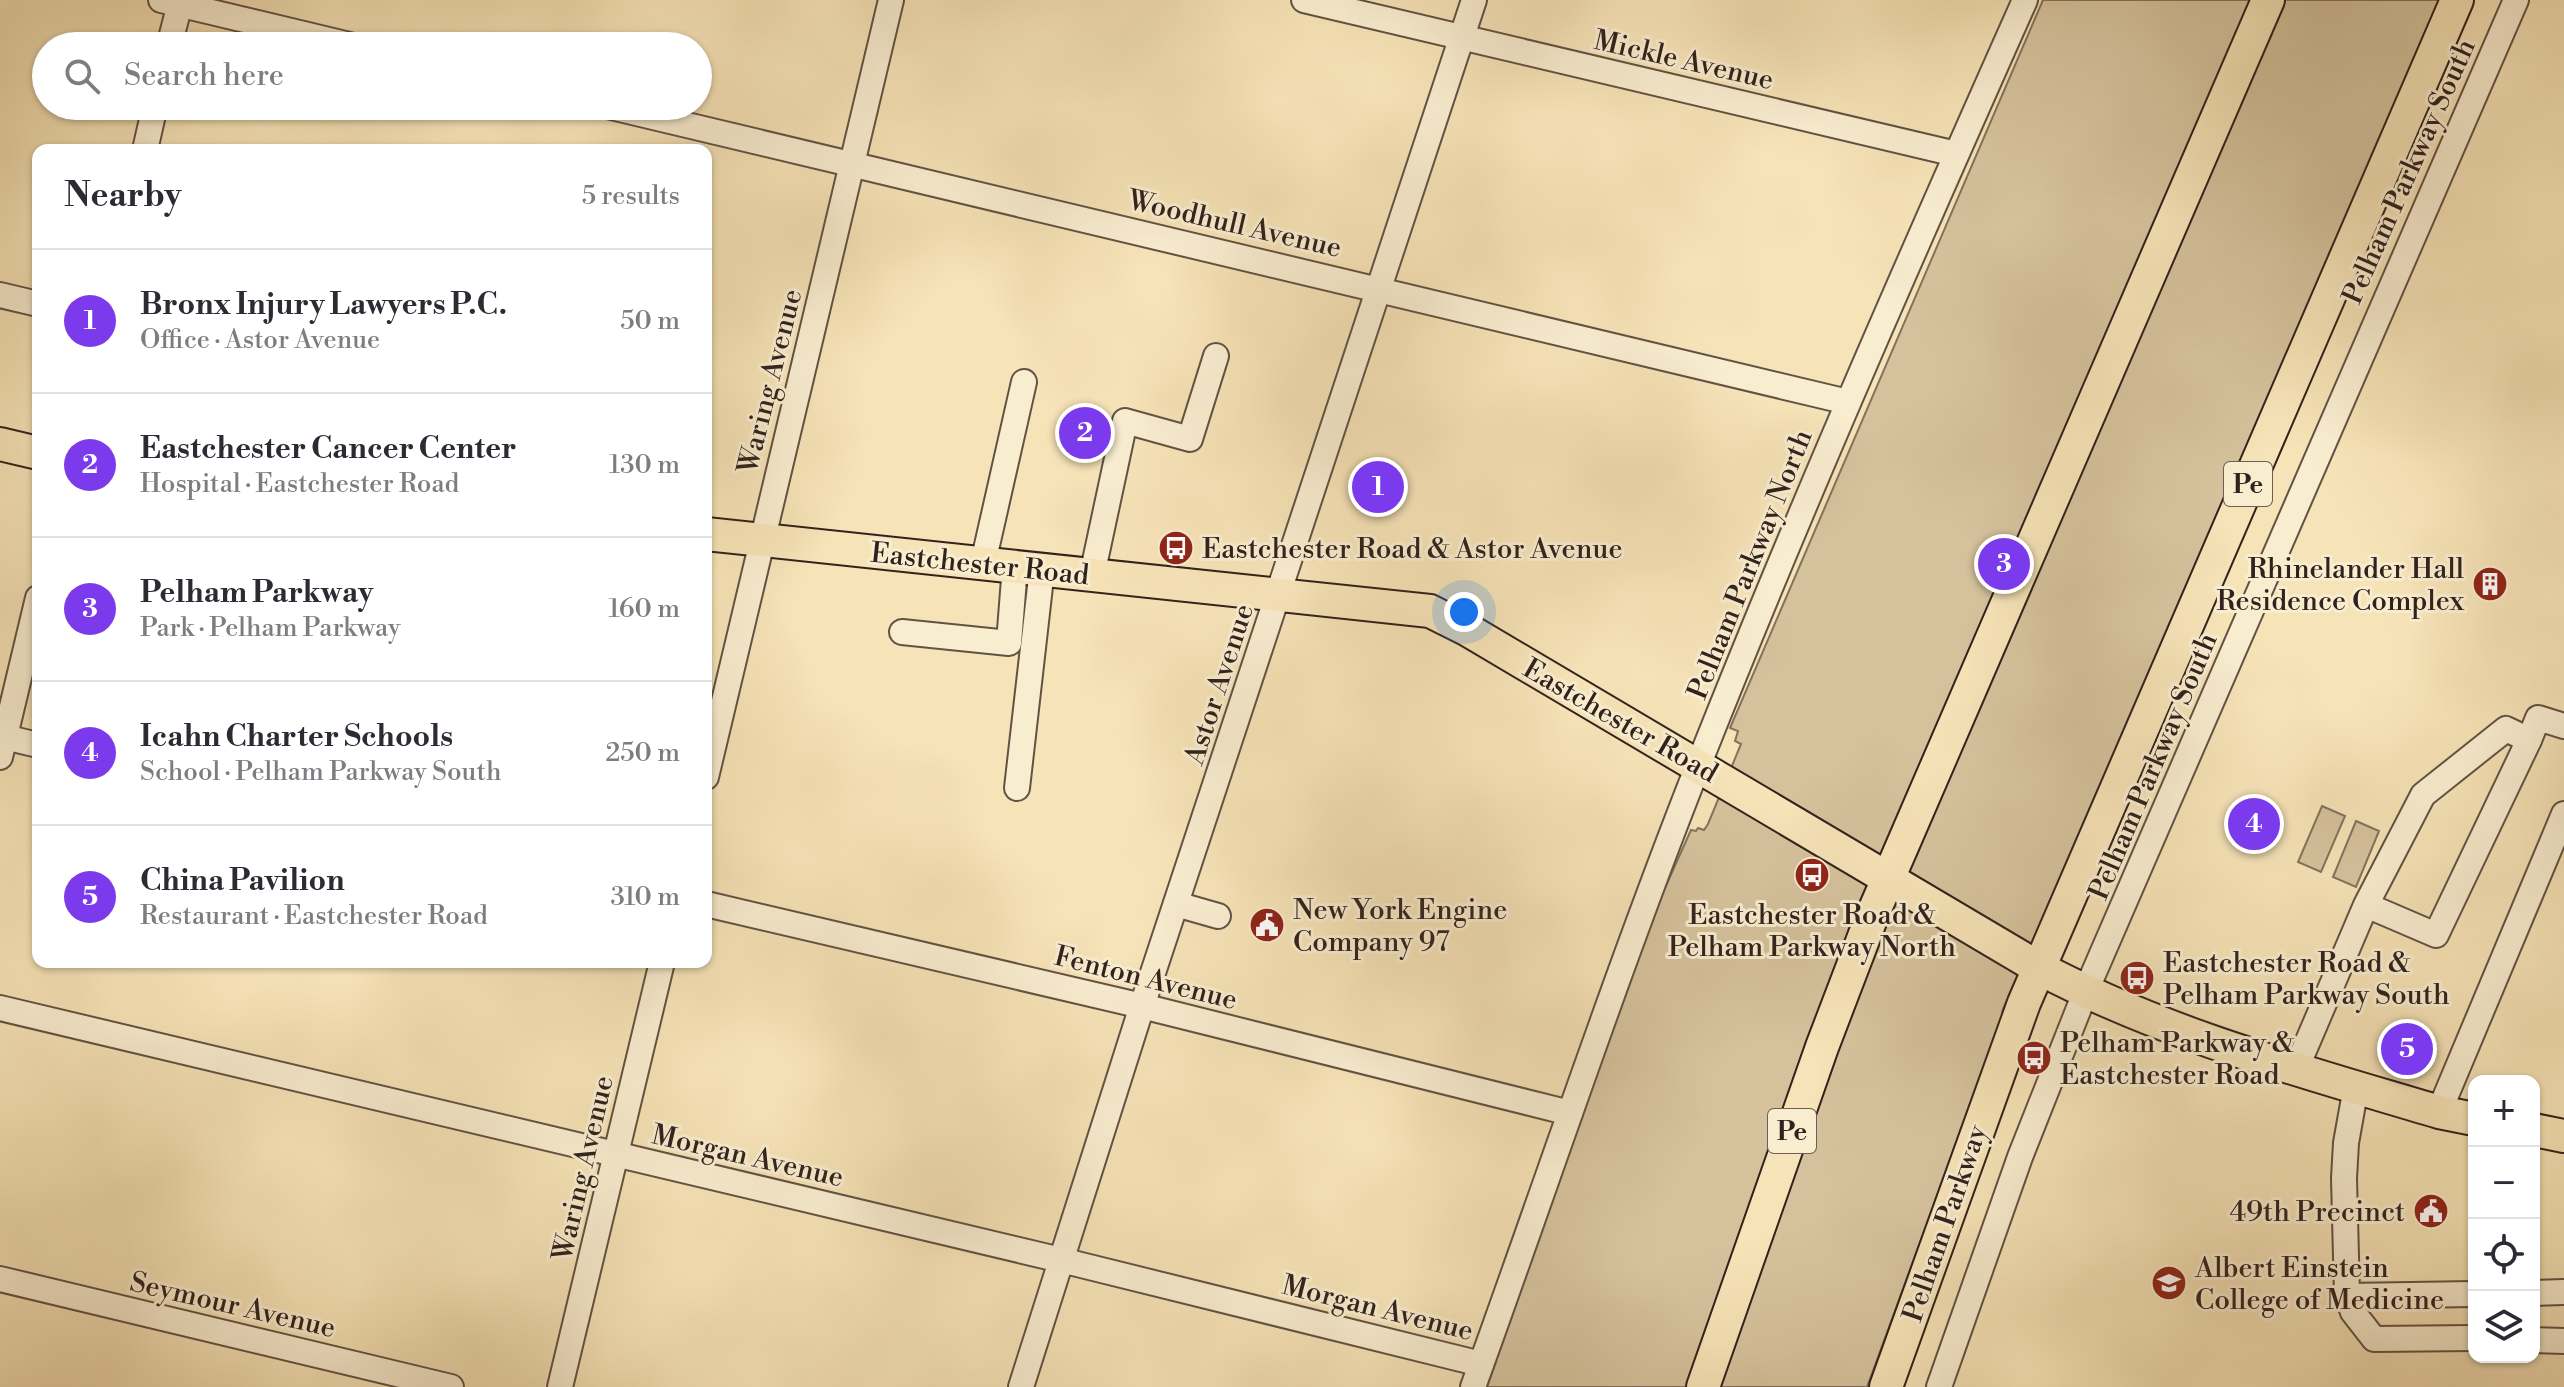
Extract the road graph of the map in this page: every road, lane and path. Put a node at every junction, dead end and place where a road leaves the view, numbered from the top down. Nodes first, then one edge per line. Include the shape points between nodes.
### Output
1 (891, 0) edge
2 (1304, 0) edge
3 (1474, 0) edge
4 (2025, 0) edge
5 (2268, 0) edge
6 (2457, 0) edge
7 (2516, 0) edge
8 (174, 1) edge
9 (171, 32) edge
10 (298, 32) edge
11 (1462, 38) junction
12 (152, 120) edge
13 (666, 120) edge
14 (146, 144) edge
15 (1956, 154) junction
16 (852, 164) junction
17 (1380, 289) junction
18 (0, 295) edge
19 (32, 303) edge
20 (1216, 356) dead end
21 (1024, 382) dead end
22 (1848, 402) junction
23 (0, 444) edge
24 (32, 452) edge
25 (712, 535) edge
26 (762, 540) junction
27 (983, 563) junction
28 (1029, 568) junction
29 (1092, 575) junction
30 (1279, 594) junction
31 (32, 622) edge
32 (902, 632) dead end
33 (2564, 726) edge
34 (2529, 740) junction
35 (2, 744) edge
36 (32, 745) edge
37 (712, 752) edge
38 (1698, 766) junction
39 (1017, 788) dead end
40 (2564, 814) edge
41 (1889, 878) junction
42 (1176, 904) junction
43 (712, 905) edge
44 (2366, 905) junction
45 (1218, 916) dead end
46 (661, 968) edge
47 (2039, 968) junction
48 (2085, 993) junction
49 (1142, 1006) junction
50 (0, 1008) edge
51 (2296, 1069) junction
52 (2356, 1087) junction
53 (2439, 1112) junction
54 (1570, 1113) junction
55 (2468, 1118) edge
56 (2540, 1131) edge
57 (2564, 1136) edge
58 (616, 1155) junction
59 (1061, 1260) junction
60 (0, 1279) edge
61 (1922, 1287) junction
62 (2564, 1292) edge
63 (2540, 1293) edge
64 (2468, 1294) edge
65 (2350, 1304) junction
66 (2468, 1338) edge
67 (2540, 1340) edge
68 (2564, 1341) edge
69 (1481, 1364) junction
70 (451, 1387) edge
71 (560, 1387) edge
72 (1021, 1387) edge
73 (1473, 1387) edge
74 (1703, 1387) edge
75 (1886, 1387) edge
76 (1906, 1387) edge
77 (1939, 1387) edge

1 - 16 street, Waring Avenue
2 - 11 street, Mickle Avenue
3 - 11 street, Astor Avenue
4 - 15 street, Pelham Parkway North
5 - 41 main road, Pe
6 - 47 main road, Pelham Parkway / Pe
7 - 48 street, Pelham Parkway South
8 - 9 street
8 - 10 street
11 - 15 street, Mickle Avenue
11 - 17 street, Astor Avenue
12 - 14 street
13 - 16 street, Woodhull Avenue
15 - 22 street, Pelham Parkway North
16 - 17 street, Woodhull Avenue
16 - 26 street, Waring Avenue
17 - 22 street, Woodhull Avenue
17 - 30 street, Astor Avenue
18 - 19 street
20 - 29 street via 1190,439 1125,421
21 - 27 street
22 - 38 street, Pelham Parkway North
23 - 24 main road
25 - 26 main road, Eastchester Road
26 - 27 main road, Eastchester Road
26 - 37 street, Waring Avenue
27 - 28 main road, Eastchester Road
28 - 29 main road, Eastchester Road
28 - 32 street via 1009,643
28 - 39 street
29 - 30 main road, Eastchester Road
30 - 38 main road, Eastchester Road via 1430,611
30 - 42 street, Astor Avenue
31 - 35 street
33 - 34 street via 2538,718
34 - 44 street via 2506,729 2423,795
34 - 44 street via 2436,935
35 - 36 street
38 - 41 main road, Eastchester Road
38 - 54 street, Pelham Parkway North
40 - 53 street
41 - 47 main road, Eastchester Road
41 - 74 main road, Pe via 1826,1035
42 - 45 street
42 - 49 street, Astor Avenue
43 - 49 street, Fenton Avenue
44 - 51 street
46 - 58 street, Waring Avenue
47 - 48 main road, Eastchester Road
47 - 61 main road, Pelham Parkway / Pe
48 - 51 main road, Eastchester Road via 2220,1047
48 - 77 street, Pelham Parkway South via 2030,1129
49 - 54 street, Fenton Avenue
49 - 59 street, Astor Avenue
50 - 58 street, Morgan Avenue
51 - 52 main road, Eastchester Road
52 - 53 main road, Eastchester Road
52 - 65 street via 2344,1178
53 - 55 main road, Eastchester Road
54 - 69 street, Pelham Parkway North
56 - 57 main road
58 - 59 street, Morgan Avenue
58 - 71 street, Waring Avenue
59 - 69 street, Morgan Avenue
59 - 72 street, Astor Avenue
60 - 70 street, Seymour Avenue
61 - 75 main road, Pelham Parkway / Pe
61 - 76 main road
62 - 63 street
64 - 65 street
65 - 66 street via 2374,1339
67 - 68 street
69 - 73 street, Pelham Parkway North

